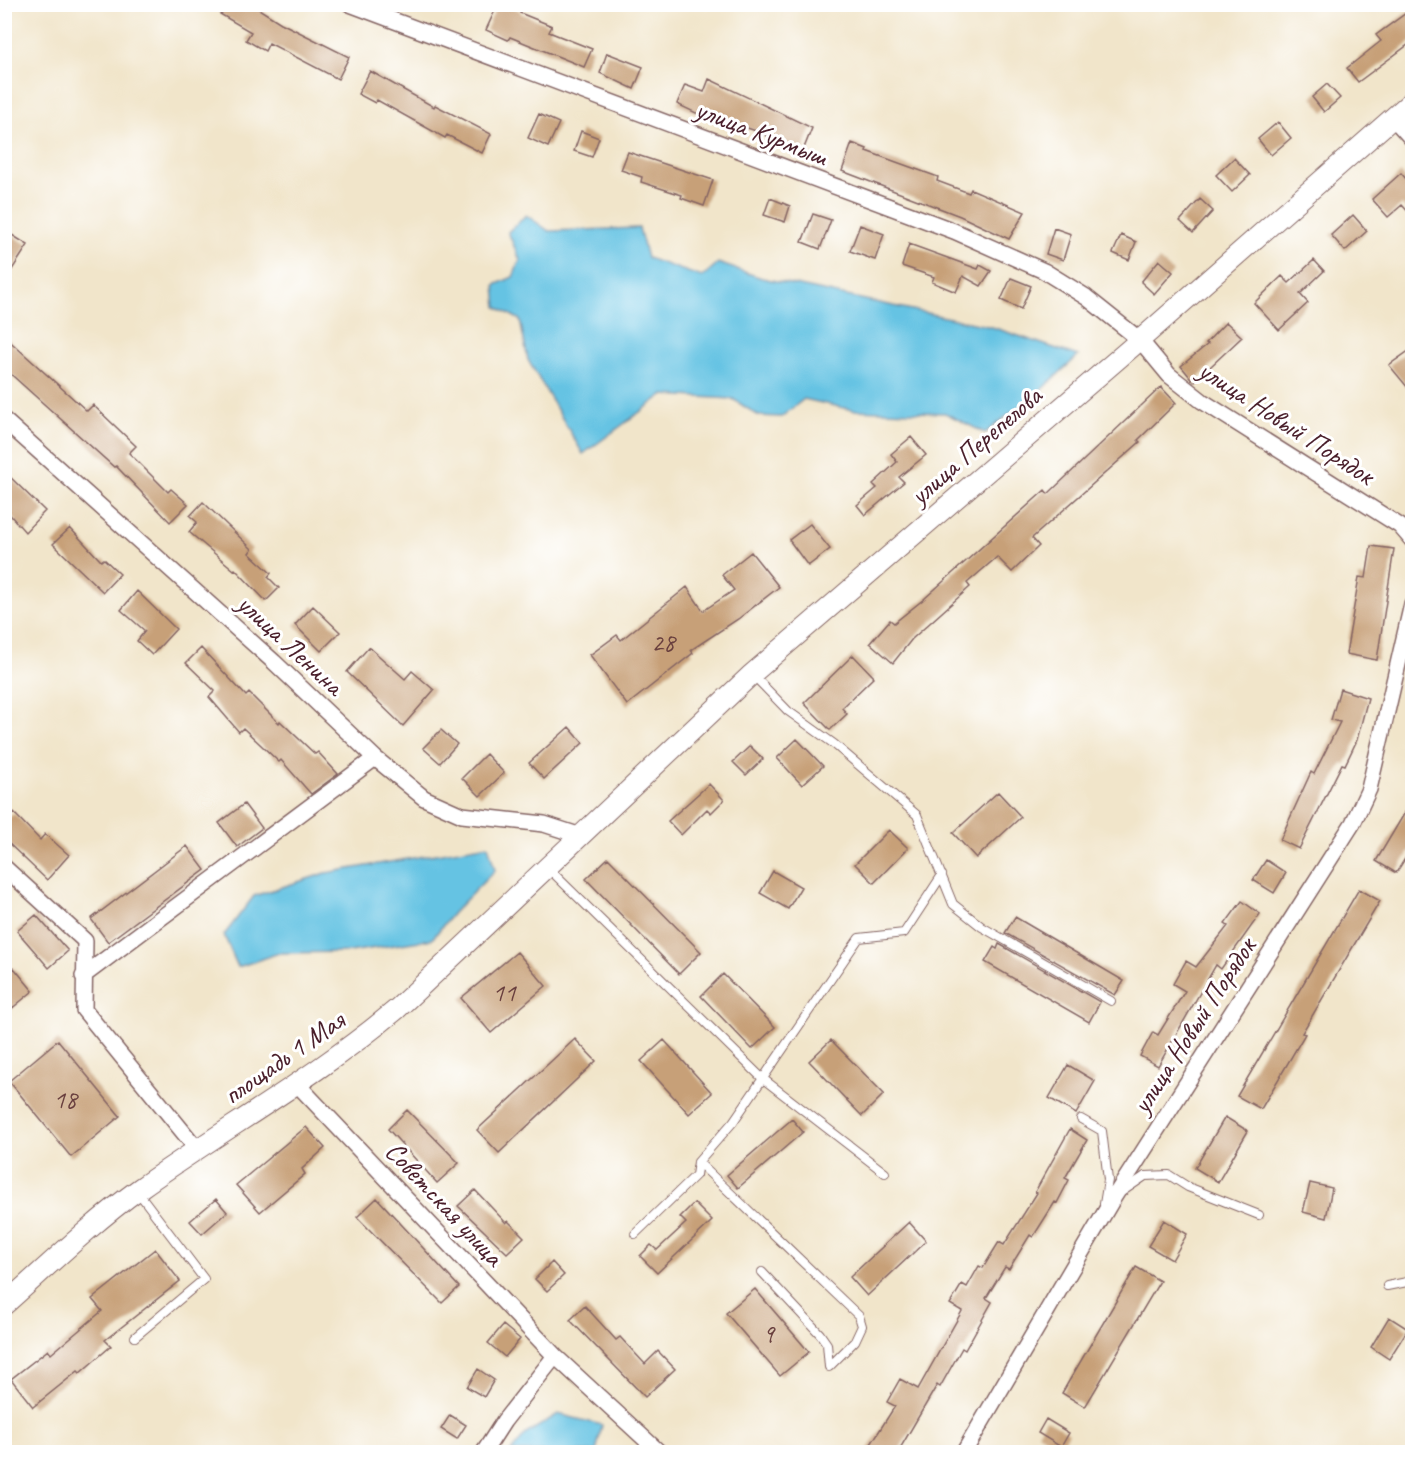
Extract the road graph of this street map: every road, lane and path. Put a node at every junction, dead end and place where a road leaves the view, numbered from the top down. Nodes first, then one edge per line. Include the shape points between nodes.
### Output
1 (350, 4) edge
2 (1413, 101) edge
3 (1393, 118) junction
4 (1413, 140) edge
5 (1140, 340) junction
6 (4, 420) edge
7 (1413, 540) edge
8 (1413, 604) edge
9 (752, 674) junction
10 (375, 758) junction
11 (578, 835) junction
12 (546, 866) junction
13 (4, 867) edge
14 (942, 875) junction
15 (83, 976) junction
16 (1111, 1001) dead end
17 (762, 1078) junction
18 (298, 1084) junction
19 (1081, 1119) dead end
20 (197, 1149) junction
21 (698, 1162) junction
22 (885, 1173) dead end
23 (137, 1191) junction
24 (1114, 1197) junction
25 (1259, 1215) dead end
26 (635, 1234) dead end
27 (1091, 1236) junction
28 (762, 1272) dead end
29 (1413, 1281) edge
30 (1387, 1286) dead end
31 (4, 1305) edge
32 (135, 1337) dead end
33 (555, 1356) junction
34 (484, 1452) edge
35 (659, 1452) edge
36 (964, 1452) edge

1 - 5 street, улица Курмыш via 954,231 1044,271 1086,297
2 - 3 street, улица Перепелова
3 - 4 street
3 - 5 street, улица Перепелова
5 - 7 street, улица Новый Порядок via 1169,375 1202,401 1400,526
5 - 9 street, улица Перепелова
6 - 10 street, улица Ленина
8 - 24 street, улица Новый Порядок via 1369,789 1353,823
9 - 11 street, улица Перепелова
9 - 14 lane via 788,711 834,744 917,815
10 - 11 street, улица Ленина via 424,798 462,815 544,824
10 - 15 street
11 - 12 street, площадь 1 Мая
12 - 17 lane
12 - 18 street, площадь 1 Мая via 397,1009
13 - 15 street via 85,941
14 - 16 lane via 953,904 982,927
14 - 17 lane via 904,933 859,938
15 - 20 street via 84,1010
17 - 21 lane via 733,1122
17 - 22 lane
18 - 20 street, площадь 1 Мая
18 - 33 street, Советская улица
19 - 27 lane via 1102,1131 1108,1180 1105,1203
20 - 23 street, площадь 1 Мая
21 - 26 lane via 696,1175
21 - 28 lane via 859,1316 862,1326 855,1341 829,1367 827,1344 820,1334
23 - 31 street, площадь 1 Мая
23 - 32 lane via 204,1280
24 - 25 lane via 1145,1176 1169,1175 1188,1187
24 - 27 street, улица Новый Порядок
27 - 36 street, улица Новый Порядок
29 - 30 lane
33 - 34 street
33 - 35 street, Советская улица

